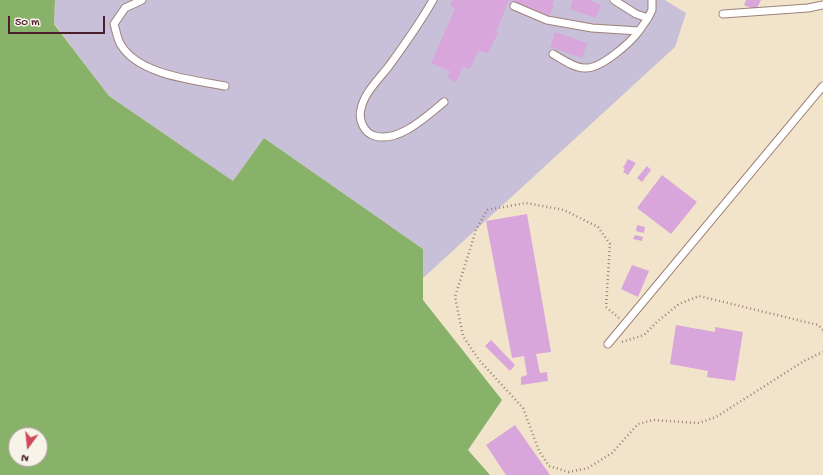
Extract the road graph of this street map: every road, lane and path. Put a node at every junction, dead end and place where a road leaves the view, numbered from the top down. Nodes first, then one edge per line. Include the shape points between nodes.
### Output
1 (142, 0) edge
2 (433, 0) edge
3 (614, 0) edge
4 (652, 0) edge
5 (823, 5) edge
6 (514, 6) dead end
7 (723, 14) dead end
8 (648, 18) junction
9 (639, 31) junction
10 (553, 54) dead end
11 (226, 86) dead end
12 (823, 86) edge
13 (444, 102) dead end
14 (625, 323) junction
15 (823, 330) edge
16 (608, 344) joint
17 (823, 352) edge

1 - 11 lane via 124,8 114,24 121,45 135,60 164,74
2 - 13 lane via 419,24 367,95 361,109 360,120 366,130 375,136 389,137 414,126
3 - 8 lane via 636,14
4 - 8 lane via 652,10
5 - 7 lane
6 - 9 lane via 547,20 592,28
8 - 9 lane
9 - 10 lane via 632,40 596,67 584,68
12 - 14 lane
14 - 16 lane
14 - 17 path via 606,307 610,244 598,227 564,210 526,203 487,210 476,230 455,297 463,336 480,360 523,408 539,451 549,466 569,472 588,468 612,452 638,424 653,420 699,423 716,417
15 - 16 path via 818,325 699,296 679,304 644,335

